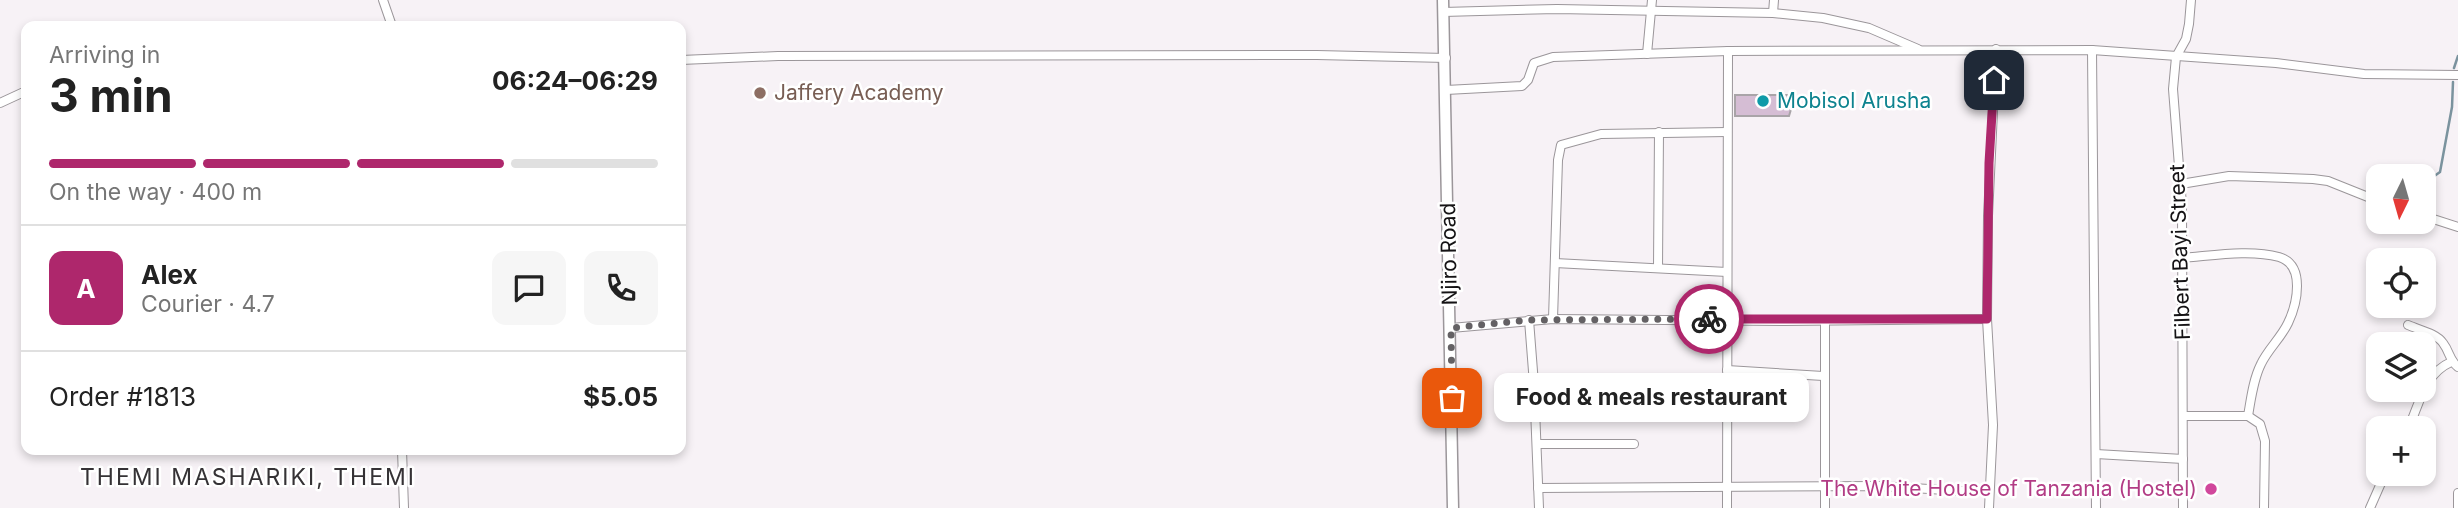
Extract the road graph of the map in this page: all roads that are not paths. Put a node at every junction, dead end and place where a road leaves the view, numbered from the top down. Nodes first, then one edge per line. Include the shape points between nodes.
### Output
1 (383, 0) edge
2 (1652, 0) edge
3 (1774, 0) edge
4 (2191, 0) edge
5 (1443, 6) edge
6 (1651, 12) junction
7 (1773, 13) junction
8 (390, 21) edge
9 (1996, 49) junction
10 (2092, 50) junction
11 (1728, 51) junction
12 (1922, 51) junction
13 (1647, 54) junction
14 (2176, 57) junction
15 (1446, 58) junction
16 (686, 60) edge
17 (2458, 75) edge
18 (1446, 90) junction
19 (21, 93) edge
20 (0, 103) edge
21 (1659, 132) junction
22 (1727, 132) junction
23 (2181, 184) junction
24 (2366, 196) edge
25 (2436, 220) edge
26 (2458, 227) edge
27 (2181, 258) junction
28 (1555, 263) junction
29 (1658, 268) junction
30 (1727, 272) junction
31 (1553, 319) junction
32 (1726, 319) junction
33 (1987, 319) junction
34 (1528, 320) junction
35 (1825, 321) junction
36 (2408, 325) dead end
37 (1451, 328) junction
38 (2455, 364) edge
39 (1727, 370) junction
40 (1823, 376) junction
41 (1686, 382) dead end
42 (1534, 384) junction
43 (2184, 416) junction
44 (2248, 416) junction
45 (2414, 416) edge
46 (1537, 444) junction
47 (1634, 444) dead end
48 (2096, 454) junction
49 (402, 455) edge
50 (2183, 459) junction
51 (2380, 486) edge
52 (1727, 487) junction
53 (1538, 488) junction
54 (1824, 488) junction
55 (1962, 491) dead end
56 (2458, 493) edge
57 (2458, 507) edge
58 (404, 508) edge
59 (1453, 508) edge
60 (1539, 508) edge
61 (1727, 508) edge
62 (1825, 508) edge
63 (1989, 508) edge
64 (2096, 508) edge
65 (2183, 508) edge
66 (2264, 508) edge
67 (2370, 508) edge

1 - 8 street
2 - 6 street
3 - 7 street
4 - 14 street, Filbert Bayi Street via 2186,39
5 - 6 street
5 - 15 street, Njiro Road
6 - 7 street
6 - 13 street
7 - 12 street via 1869,28
9 - 10 street
9 - 12 street
9 - 33 street
10 - 14 street
10 - 48 street
11 - 12 street
11 - 13 street
11 - 22 street
13 - 18 street via 1553,57 1534,63 1522,86
14 - 17 street via 2364,74
14 - 23 street, Filbert Bayi Street via 2173,107
15 - 16 street via 778,56
15 - 18 street, Njiro Road
18 - 37 street, Njiro Road
19 - 20 street
21 - 22 street
21 - 28 street via 1601,134 1561,145
21 - 29 street
22 - 30 street
23 - 24 street via 2229,176 2313,179
23 - 27 street, Filbert Bayi Street
25 - 26 street
27 - 43 street, Filbert Bayi Street
27 - 44 street via 2263,255 2280,258 2296,273 2294,309 2262,362
28 - 29 street
28 - 31 street
29 - 30 street
30 - 32 street
31 - 32 street
31 - 34 street
32 - 35 street
32 - 39 street
33 - 35 street
33 - 63 street via 1993,425
34 - 37 street
34 - 42 street
35 - 40 street
36 - 38 street via 2437,337
37 - 59 street, Njiro Road
38 - 45 street via 2438,368 2430,377
39 - 40 street
39 - 52 street
40 - 54 street
41 - 42 street
42 - 46 street
43 - 44 street
43 - 50 street, Filbert Bayi Street
44 - 66 street via 2260,424 2264,441
46 - 47 street
46 - 53 street
48 - 50 street
48 - 64 street
49 - 58 street
50 - 65 street, Filbert Bayi Street
51 - 67 street
52 - 53 street
52 - 54 street
52 - 61 street
53 - 60 street
54 - 55 street
54 - 62 street
56 - 57 street

